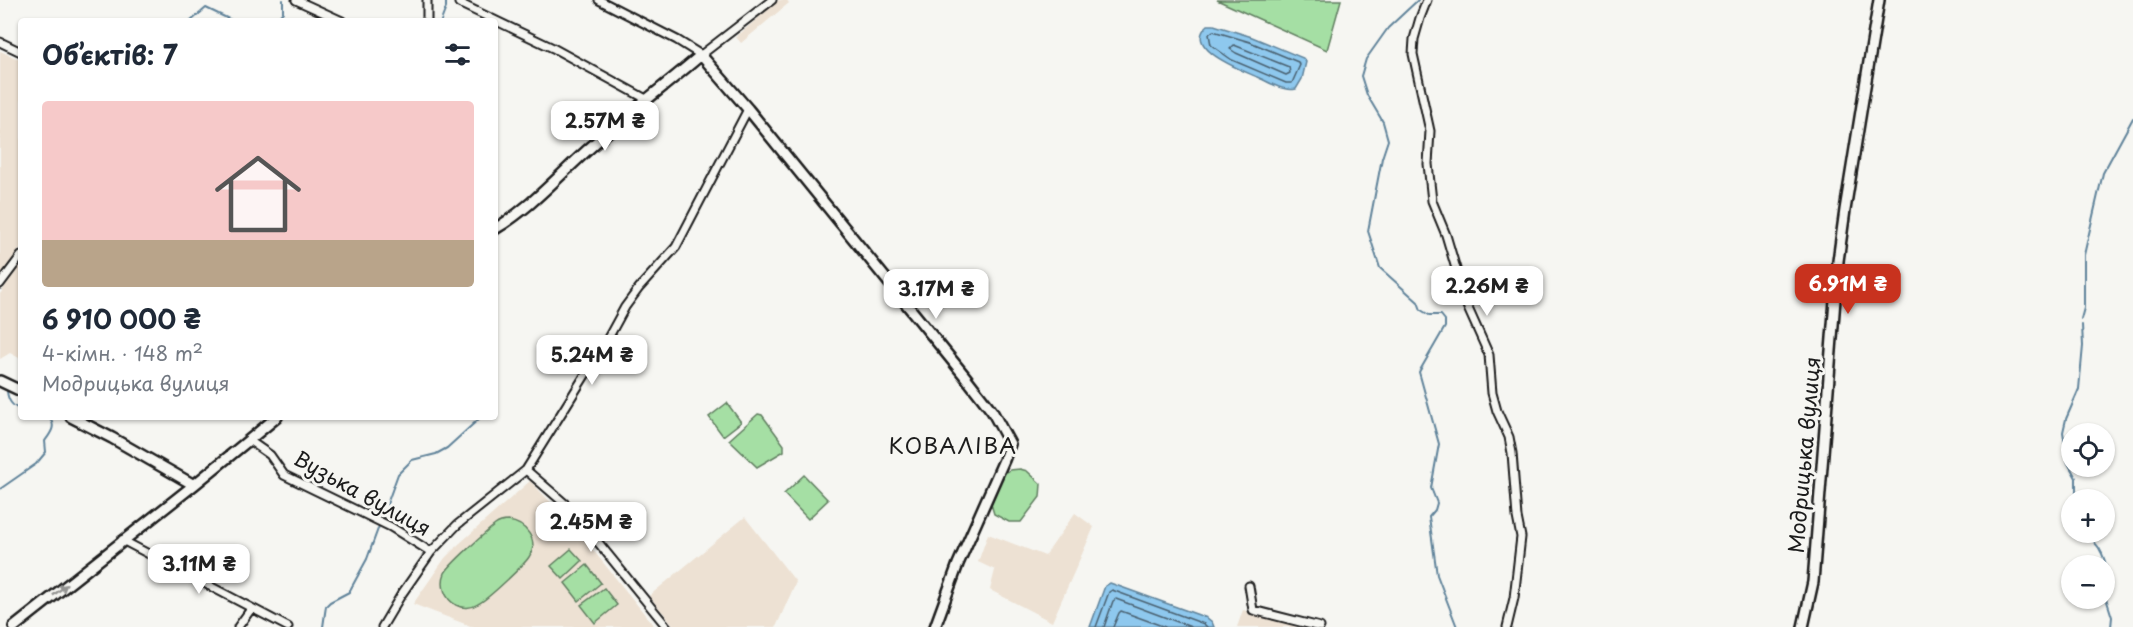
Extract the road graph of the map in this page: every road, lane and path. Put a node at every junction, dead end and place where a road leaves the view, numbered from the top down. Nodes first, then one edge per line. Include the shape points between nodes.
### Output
1 (296, 0) edge
2 (427, 0) edge
3 (599, 0) edge
4 (771, 0) edge
5 (1427, 0) edge
6 (1879, 0) edge
7 (459, 3) dead end
8 (335, 18) edge
9 (427, 18) edge
10 (490, 18) edge
11 (498, 22) edge
12 (0, 42) edge
13 (18, 51) edge
14 (701, 55) junction
15 (648, 100) junction
16 (748, 109) junction
17 (498, 227) edge
18 (18, 260) edge
19 (0, 284) edge
20 (0, 381) edge
21 (18, 390) edge
22 (77, 420) edge
23 (274, 420) edge
24 (250, 441) junction
25 (526, 470) junction
26 (194, 485) junction
27 (122, 540) junction
28 (431, 552) junction
29 (1249, 586) dead end
30 (251, 609) junction
31 (14, 627) edge
32 (238, 627) edge
33 (288, 627) edge
34 (382, 627) edge
35 (667, 627) edge
36 (935, 627) edge
37 (1320, 627) edge
38 (1507, 627) edge
39 (1803, 627) edge

1 - 8 street
2 - 9 street
3 - 14 street
4 - 14 street
5 - 38 street via 1413,54 1430,131 1432,201 1467,306 1489,354 1492,393 1512,453 1521,537
6 - 39 street, Модрицька вулиця via 1840,251 1813,582
7 - 10 street
11 - 15 street
12 - 13 street
14 - 15 street
14 - 16 street
15 - 17 street
16 - 25 street via 676,247 625,307
16 - 36 street via 985,402 1010,444
18 - 19 street
20 - 21 street
22 - 26 street
23 - 24 street
24 - 26 street
24 - 28 street, Вузька вулиця via 270,455 284,475
25 - 28 street via 457,525
25 - 35 street via 571,509
26 - 27 street
27 - 30 street
31 -> 27 street
28 - 34 street
29 - 37 street via 1253,610
30 - 32 street
30 - 33 street

